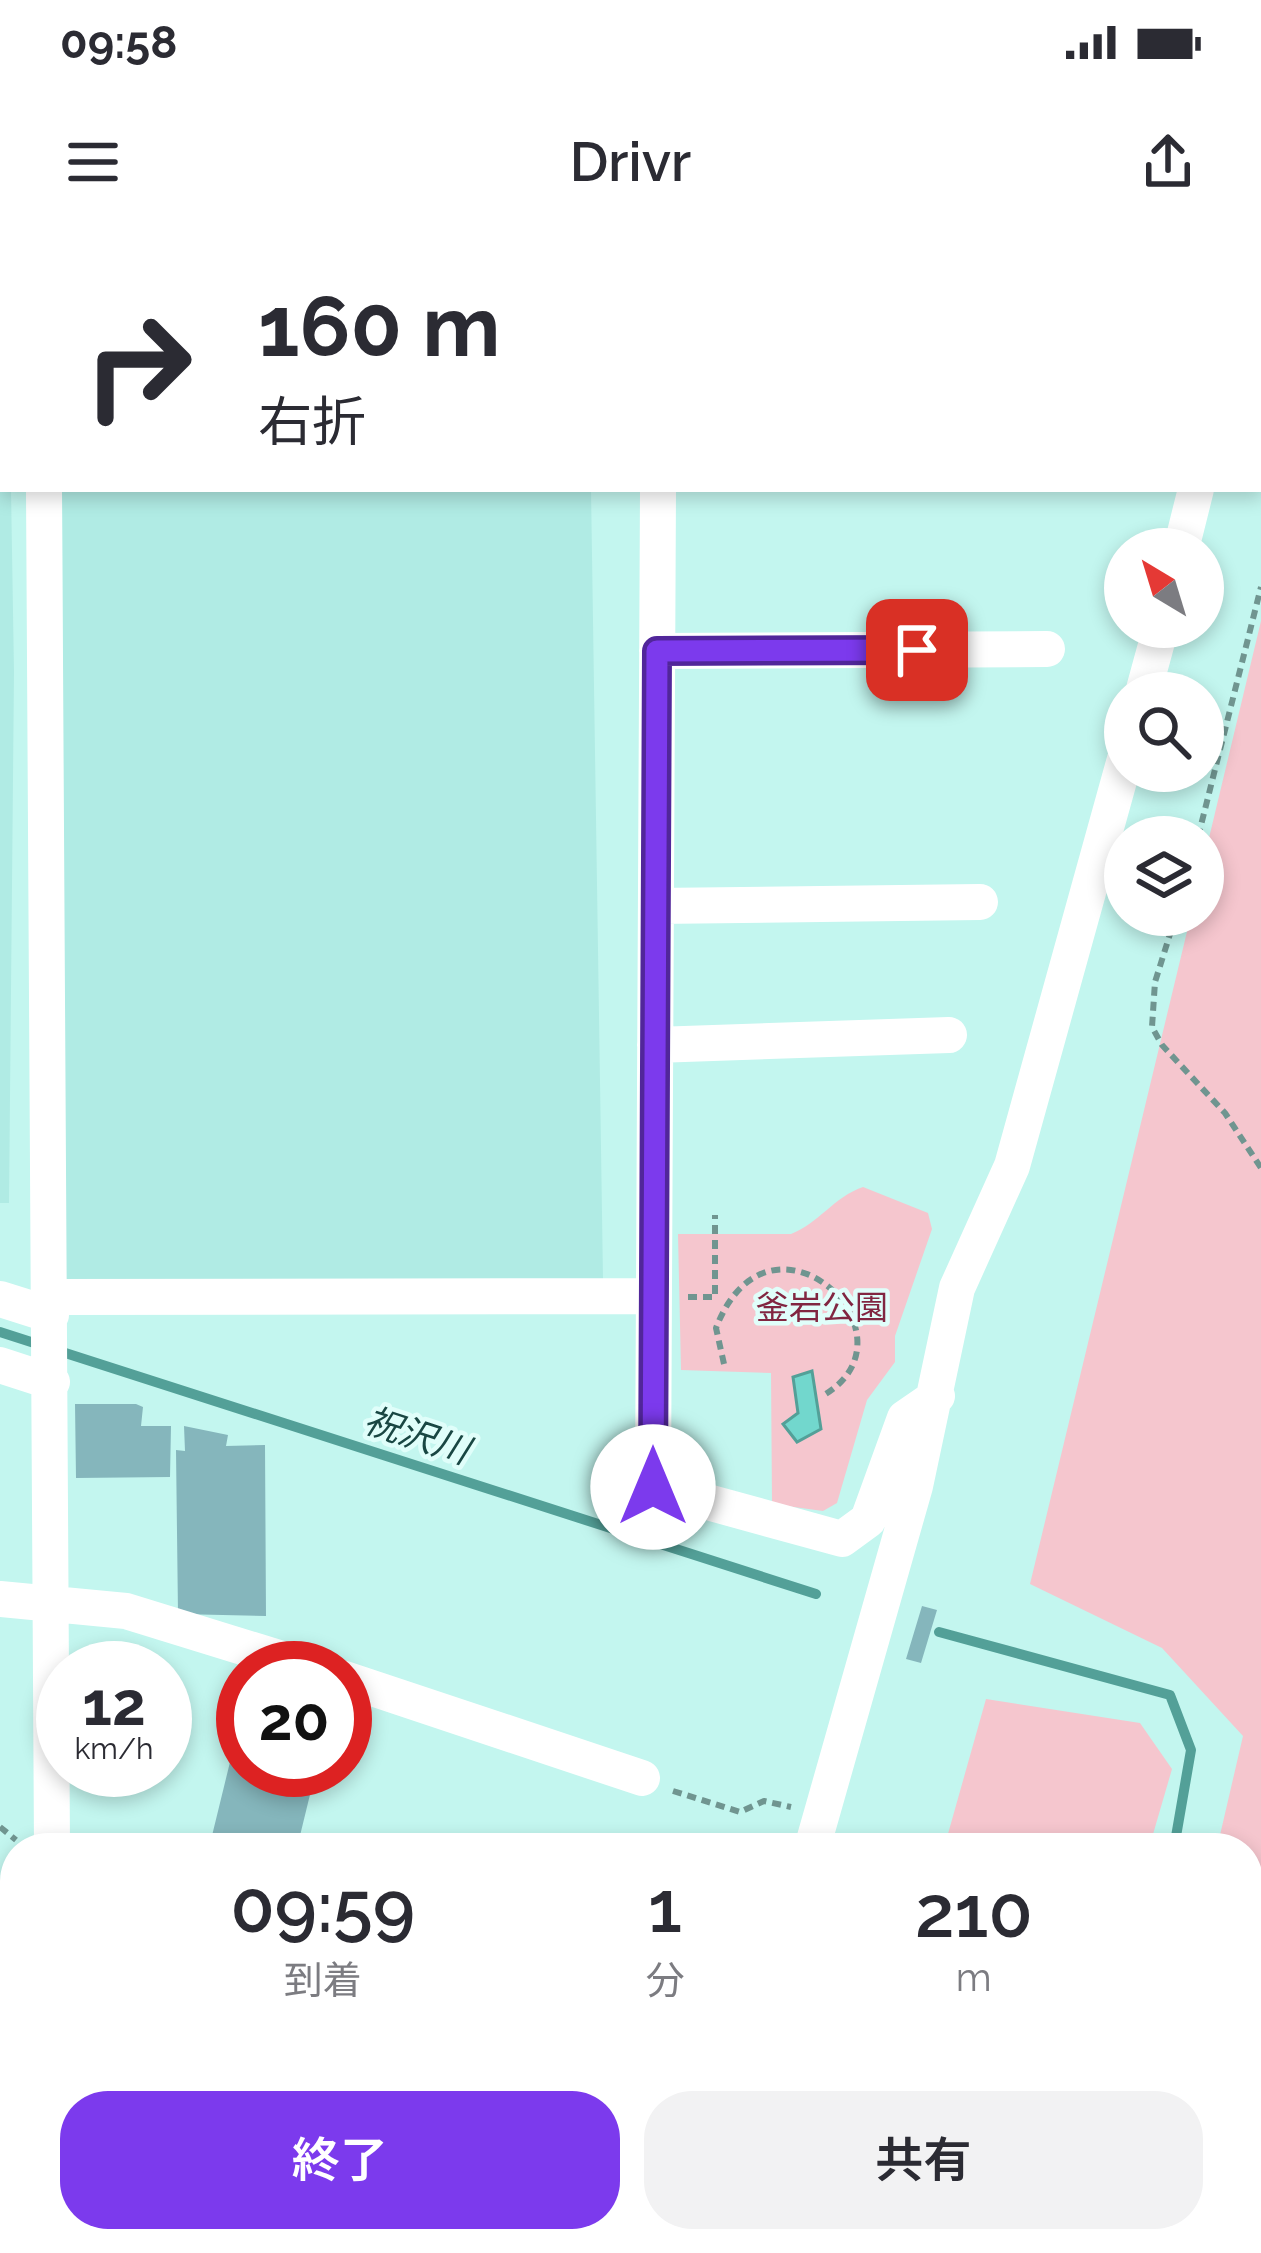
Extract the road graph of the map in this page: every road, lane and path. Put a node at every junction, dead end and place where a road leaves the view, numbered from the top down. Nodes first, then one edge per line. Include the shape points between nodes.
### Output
1 (44, 492) edge
2 (658, 492) edge
3 (1195, 492) edge
4 (1186, 528) edge
5 (1261, 587) edge
6 (1047, 649) dead end
7 (657, 651) junction
8 (1116, 792) edge
9 (1203, 816) edge
10 (980, 902) dead end
11 (656, 905) junction
12 (1170, 936) edge
13 (949, 1035) dead end
14 (655, 1045) junction
15 (1261, 1168) edge
16 (715, 1215) dead end
17 (654, 1296) junction
18 (715, 1297) junction
19 (730, 1297) junction
20 (0, 1299) edge
21 (51, 1312) junction
22 (724, 1364) dead end
23 (0, 1365) edge
24 (52, 1378) junction
25 (824, 1395) dead end
26 (937, 1396) junction
27 (0, 1600) edge
28 (51, 1607) junction
29 (223, 1641) edge
30 (372, 1687) edge
31 (642, 1778) joint
32 (764, 1801) dead end
33 (52, 1833) edge
34 (816, 1833) edge

1 - 21 street
2 - 7 street
3 - 4 street
5 - 9 path
6 - 7 street
7 - 11 street
8 - 26 street via 1012,1166 957,1288
10 - 11 street
11 - 14 street
12 - 15 path via 1152,1027
13 - 14 street
14 - 17 street
16 - 18 path
17 - 18 path
17 - 21 street
17 - 26 street via 653,1487 842,1539 868,1520 905,1418
18 - 19 path
19 - 22 path via 716,1328
19 - 25 path via 769,1271 826,1280 844,1299 857,1348 840,1386
20 - 21 street
21 - 24 street
23 - 24 street
24 - 28 street
26 - 34 street
27 - 28 street
28 - 29 street via 126,1611
28 - 33 street
30 - 31 street
31 - 32 path via 740,1812

